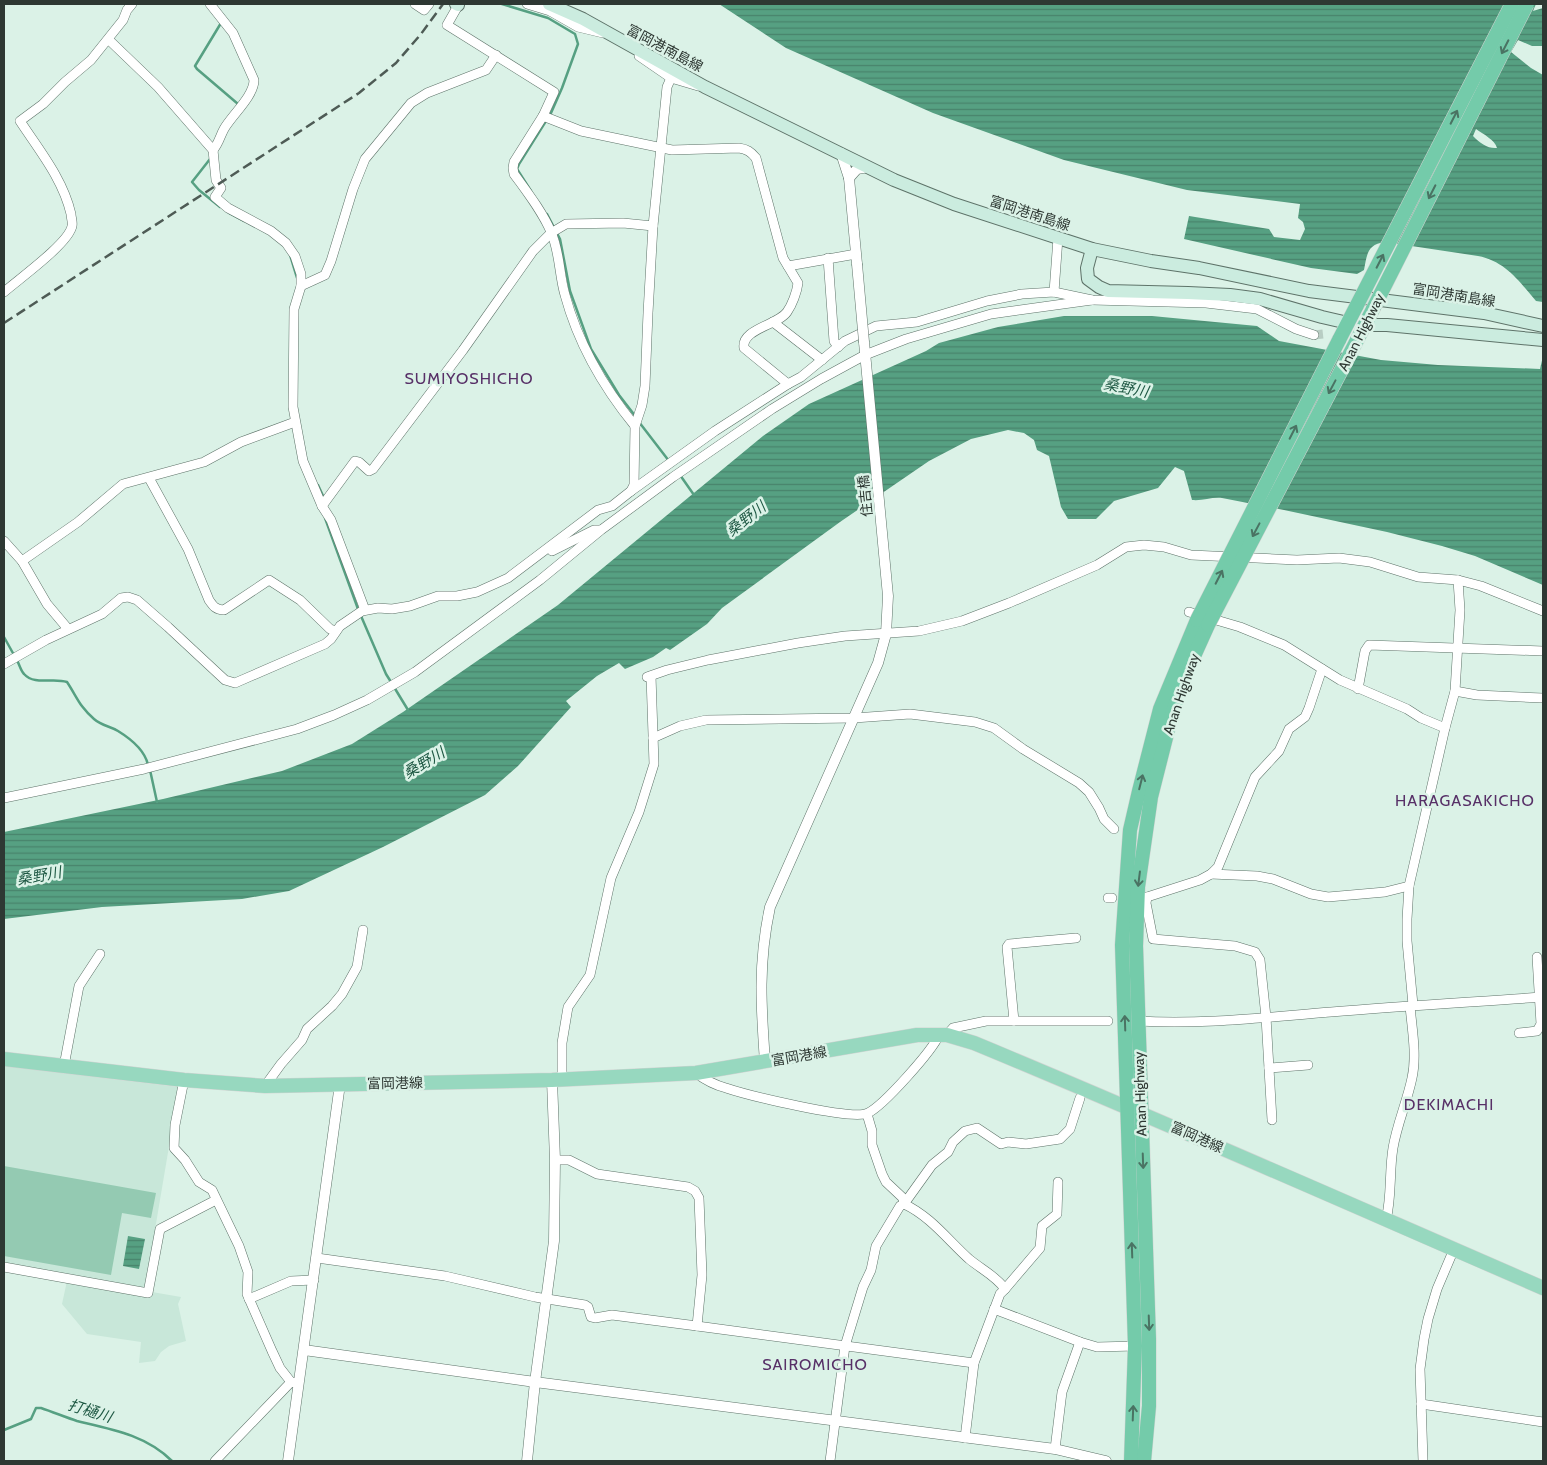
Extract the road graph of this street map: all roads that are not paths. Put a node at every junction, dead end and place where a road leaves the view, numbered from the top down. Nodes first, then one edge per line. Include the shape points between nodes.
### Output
1 (119, 4) edge
2 (210, 4) edge
3 (415, 4) edge
4 (429, 4) edge
5 (458, 4) edge
6 (527, 4) edge
7 (549, 4) edge
8 (1512, 4) edge
9 (1527, 4) edge
10 (129, 7) edge
11 (608, 34) junction
12 (109, 40) junction
13 (629, 46) junction
14 (496, 55) junction
15 (671, 78) junction
16 (705, 87) junction
17 (546, 118) junction
18 (660, 148) junction
19 (213, 150) junction
20 (841, 153) junction
21 (868, 167) junction
22 (849, 178) junction
23 (653, 226) junction
24 (555, 230) junction
25 (1058, 238) junction
26 (1092, 249) junction
27 (828, 258) junction
28 (856, 259) junction
29 (788, 266) junction
30 (300, 286) junction
31 (4, 292) edge
32 (1054, 292) junction
33 (1092, 300) junction
34 (773, 322) junction
35 (1348, 323) junction
36 (1364, 325) junction
37 (1543, 326) edge
38 (1314, 335) tunnel mouth
39 (1543, 340) edge
40 (838, 347) junction
41 (865, 358) junction
42 (822, 360) junction
43 (788, 384) junction
44 (295, 422) junction
45 (637, 422) junction
46 (148, 478) junction
47 (631, 491) junction
48 (322, 506) junction
49 (601, 530) junction
50 (4, 541) edge
51 (536, 557) junction
52 (22, 561) junction
53 (1458, 580) junction
54 (1543, 611) edge
55 (362, 612) junction
56 (1198, 619) junction
57 (68, 630) junction
58 (336, 631) junction
59 (886, 631) junction
60 (1458, 649) junction
61 (1543, 651) edge
62 (11, 660) edge
63 (1322, 670) junction
64 (1358, 689) junction
65 (1455, 691) junction
66 (1543, 698) edge
67 (854, 718) junction
68 (1445, 728) junction
69 (653, 738) junction
70 (4, 798) edge
71 (1114, 828) dead end
72 (1211, 874) junction
73 (1409, 886) junction
74 (363, 930) dead end
75 (1076, 938) dead end
76 (100, 954) dead end
77 (1537, 958) dead end
78 (1542, 997) edge
79 (1412, 1006) junction
80 (1266, 1017) junction
81 (1014, 1021) junction
82 (1108, 1021) dead end
83 (1138, 1021) junction
84 (1519, 1033) dead end
85 (943, 1035) junction
86 (4, 1059) edge
87 (766, 1062) junction
88 (1308, 1065) dead end
89 (64, 1066) junction
90 (1269, 1068) junction
91 (696, 1073) junction
92 (184, 1080) junction
93 (557, 1080) junction
94 (340, 1084) junction
95 (265, 1086) junction
96 (1080, 1098) dead end
97 (1127, 1107) junction
98 (1141, 1112) junction
99 (867, 1114) junction
100 (1272, 1120) dead end
101 (555, 1160) junction
102 (1058, 1182) dead end
103 (216, 1200) junction
104 (904, 1204) junction
105 (1386, 1220) junction
106 (1454, 1249) junction
107 (317, 1258) junction
108 (4, 1267) edge
109 (314, 1280) junction
110 (1005, 1288) junction
111 (1543, 1288) edge
112 (249, 1299) junction
113 (547, 1299) junction
114 (994, 1308) junction
115 (696, 1326) junction
116 (1080, 1342) junction
117 (845, 1346) junction
118 (1135, 1346) junction
119 (304, 1350) junction
120 (974, 1363) junction
121 (295, 1382) junction
122 (535, 1382) junction
123 (1422, 1404) junction
124 (835, 1420) junction
125 (1543, 1422) edge
126 (965, 1438) junction
127 (1055, 1450) junction
128 (214, 1461) edge
129 (288, 1461) edge
130 (527, 1461) edge
131 (830, 1461) edge
132 (1106, 1461) edge
133 (1131, 1461) edge
134 (1144, 1461) edge
135 (1423, 1461) edge

1 - 10 street
2 - 19 street via 233,33 254,80 251,92
3 - 4 street via 424,10
5 - 14 street via 447,25
6 - 11 street via 578,27
7 - 11 main road, 富岡港南島線
35 -> 8 highway, Anan Highway, bridge
9 -> 36 highway, Anan Highway, bridge
10 - 12 street
11 - 13 main road, 富岡港南島線
12 - 19 street via 158,87
12 - 31 street via 43,104 20,120 61,186 73,225 57,247
13 - 15 street
13 - 16 main road, 富岡港南島線
14 - 17 street via 554,92
14 - 30 street via 486,70 427,93 411,103 361,166 325,275
15 - 16 street
15 - 18 street via 667,87
16 - 20 main road, 富岡港南島線
17 - 18 street via 582,131
17 - 24 street via 513,168 514,174
18 - 23 street
18 - 29 street via 739,148 752,153
19 - 30 street via 216,180 221,188 215,197 286,243 301,274
20 - 21 main road, 富岡港南島線
20 - 22 street, 住吉橋
21 - 22 street via 858,168
21 - 25 main road, 富岡港南島線 via 954,204
22 - 28 street, 住吉橋
23 - 24 street via 566,224
23 - 45 street via 645,386
24 - 45 street via 565,294 582,340 610,392
24 - 48 street via 534,251 373,469 369,471 355,462
25 - 26 main road, 富岡港南島線
25 - 32 street
26 - 35 main road via 1088,279 1108,291 1253,298
26 - 37 main road, 富岡港南島線 via 1310,291 1484,313
27 - 28 street
27 - 29 street
27 - 40 street via 834,341
28 - 41 street, 住吉橋, bridge
29 - 34 street via 798,287 786,314
30 - 44 street via 293,318
32 - 33 street
32 - 40 street via 1022,294 917,322 876,326
33 - 38 street via 1206,303 1257,309 1296,330
33 - 41 street via 991,314 906,339
34 - 42 street
34 - 43 street via 745,339 744,348
56 -> 35 highway, Anan Highway, bridge
36 - 39 main road
36 -> 56 highway, Anan Highway, bridge
40 - 42 street
41 - 49 street via 821,379 772,409
41 - 59 street, 住吉橋 via 887,577
42 - 43 street via 801,378
43 - 47 street
44 - 46 street via 241,442 204,462
44 - 48 street via 303,461
45 - 47 street via 635,476
46 - 52 street via 123,484 78,522
46 - 58 street via 188,549 214,607 224,610 269,580 300,600
47 - 51 street via 612,506 598,510
48 - 55 street via 331,520
49 - 51 street via 594,530 545,556
49 - 70 street via 540,580 415,672 334,716 171,762
50 - 52 street
51 - 55 street via 508,578 477,592 438,596 401,608
52 - 57 street via 47,604
53 - 54 street
53 - 59 street via 1418,577 1370,562 1338,558 1296,560 1190,554 1144,545 1126,547 1088,568 962,621 919,631
53 - 60 street
55 - 58 street
56 - 63 street via 1240,628 1284,645
56 -> 83 highway, Anan Highway via 1145,830 1138,887
97 -> 56 highway, Anan Highway via 1122,946 1130,830 1160,709
57 - 58 street via 102,614 121,598 137,600 224,680 235,683 325,644
57 - 62 street
59 - 67 street, 住吉橋 via 878,663
59 - 69 street via 708,660 649,676
60 - 61 street
60 - 64 street via 1369,645
60 - 65 street
63 - 64 street
63 - 72 street via 1305,716 1289,729 1279,751 1255,777 1218,867
64 - 68 street
65 - 66 street
65 - 68 street
67 - 69 street via 706,720 680,726
67 - 71 street via 910,714 975,722 994,728 1079,783
67 - 87 street, 住吉橋 via 770,907 760,988
68 - 73 street
69 - 93 street via 654,764 639,812 610,878 590,975 568,1007
72 - 73 street via 1265,878 1311,894 1328,896 1385,892
72 - 80 street via 1146,897 1153,939 1235,946 1255,952 1260,960
73 - 79 street via 1407,933
74 - 95 street via 357,966 342,994 307,1029
75 - 81 street via 1007,946
76 - 89 street via 79,986
77 - 78 street
78 - 79 street
78 - 84 street via 1541,1024 1537,1031
79 - 80 street
79 - 105 street via 1412,1077 1395,1135
80 - 83 street
80 - 90 street
81 - 82 street
81 - 85 street via 986,1020 953,1028
83 - 98 highway, Anan Highway
85 - 87 main road, 富岡港線 via 917,1035
85 - 97 main road, 富岡港線 via 974,1043
85 - 99 street via 895,1090
86 - 89 main road, 富岡港線
87 - 91 main road, 富岡港線
88 - 90 street
89 - 92 main road, 富岡港線
90 - 100 street
91 - 93 main road, 富岡港線
91 - 99 street via 704,1080 726,1088 781,1102 836,1113
92 - 95 main road, 富岡港線
92 - 103 street via 174,1148 199,1182 212,1190
93 - 94 main road, 富岡港線
93 - 101 street
94 - 95 main road, 富岡港線
94 - 107 street
96 - 104 street via 1070,1129 1060,1139 1001,1144 977,1128 965,1131 932,1165
97 - 98 main road, 富岡港線
118 -> 97 highway, Anan Highway
98 - 105 main road, 富岡港線
98 -> 134 highway, Anan Highway via 1150,1339
99 - 104 street via 872,1145 882,1174 903,1198
101 - 113 street via 554,1241
101 - 115 street via 569,1160 596,1174 688,1187 695,1191 699,1198 702,1275
102 - 110 street via 1057,1214 1042,1226 1040,1248
103 - 108 street via 160,1229 148,1293
103 - 112 street via 248,1272
104 - 110 street via 947,1235 968,1258
104 - 117 street via 876,1246
105 - 106 main road, 富岡港線
106 - 111 main road, 富岡港線
106 - 123 street via 1428,1319 1420,1369
107 - 109 street
107 - 113 street via 445,1276
109 - 112 street via 291,1281
109 - 119 street
110 - 114 street
112 - 121 street via 280,1368
113 - 115 street via 585,1304 591,1317 595,1318 612,1315
113 - 122 street
114 - 116 street
114 - 120 street
115 - 117 street
116 - 118 street via 1097,1347
116 - 127 street via 1062,1392
117 - 120 street
117 - 124 street
133 -> 118 highway, Anan Highway
119 - 121 street
119 - 122 street
120 - 126 street
121 - 128 street
121 - 129 street
122 - 124 street
122 - 130 street
123 - 125 street
123 - 135 street
124 - 126 street
124 - 131 street
126 - 127 street
127 - 132 street

